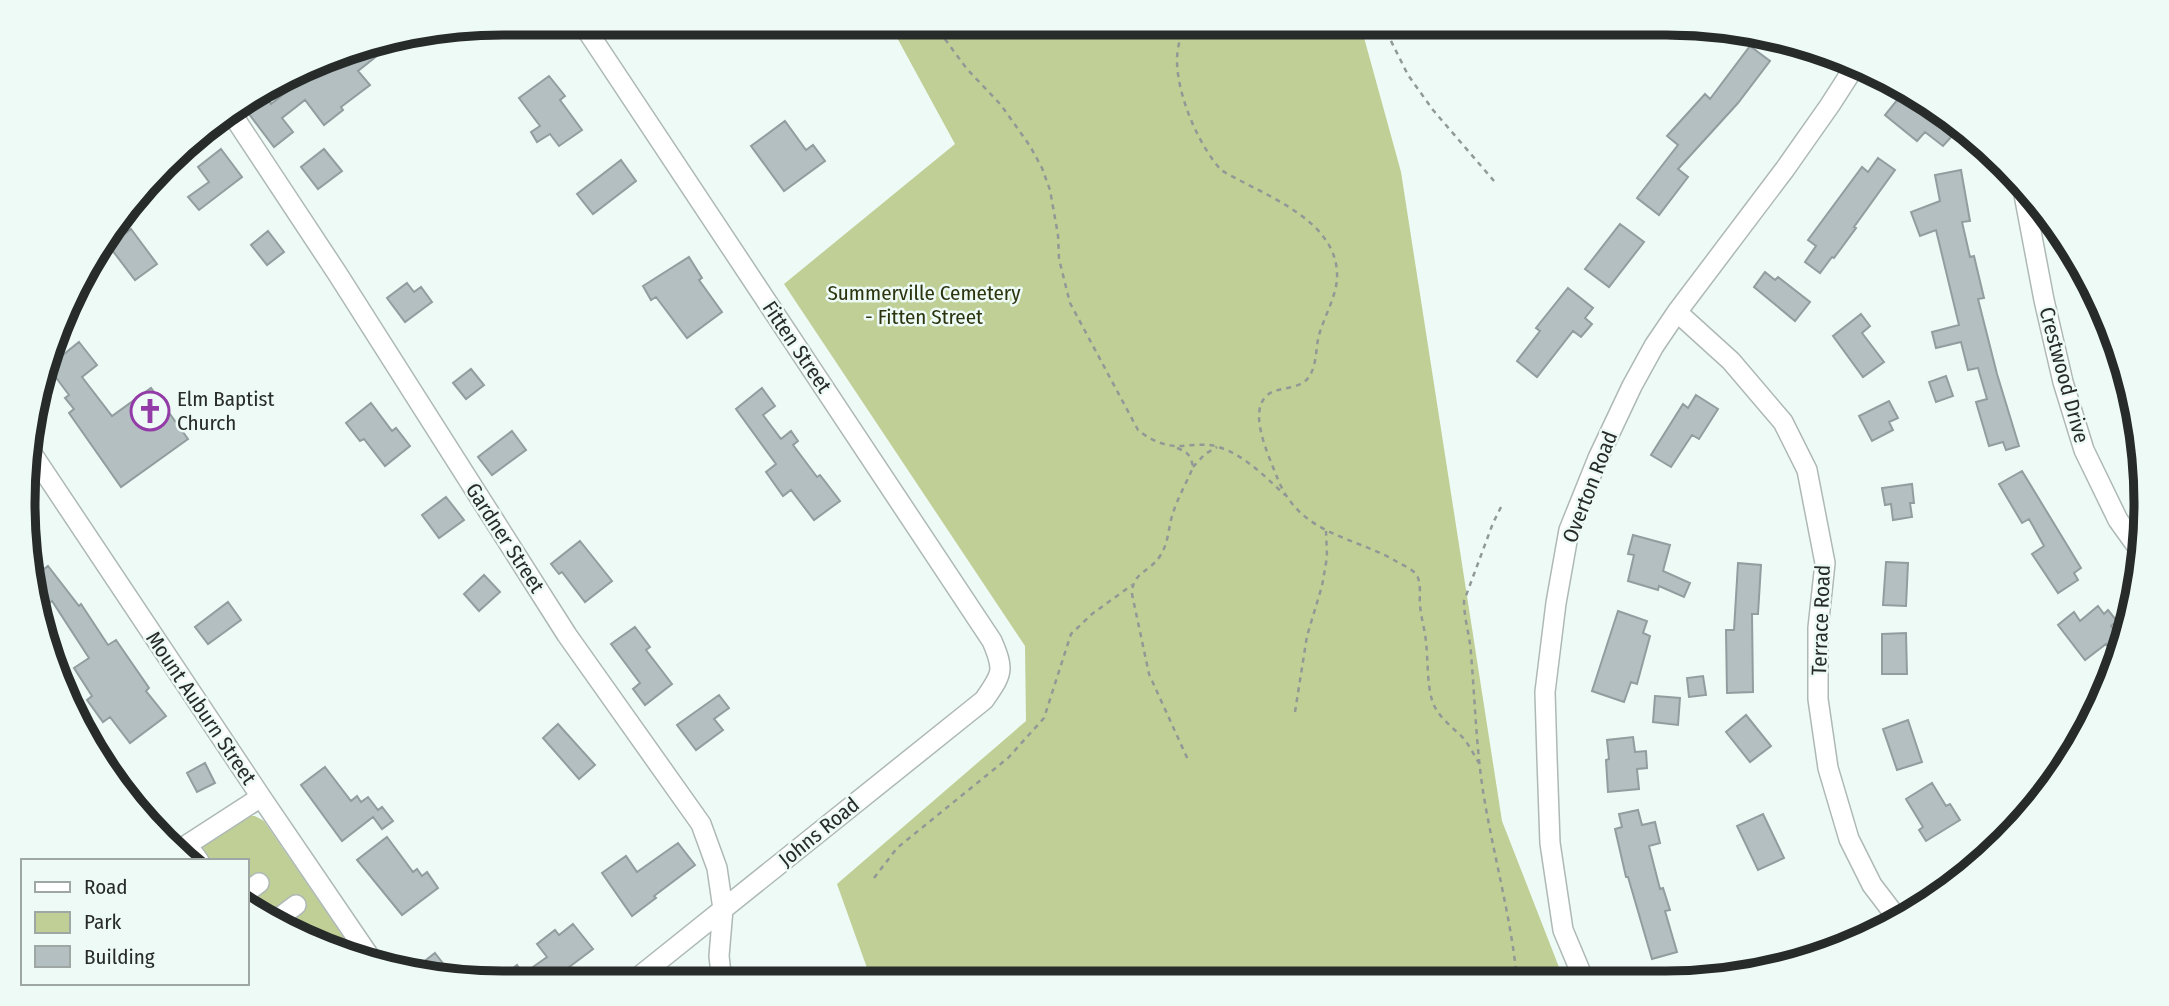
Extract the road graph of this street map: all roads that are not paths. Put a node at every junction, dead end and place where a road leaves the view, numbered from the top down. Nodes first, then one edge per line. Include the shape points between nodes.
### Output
1 (590, 35) edge
2 (1850, 73) edge
3 (236, 119) edge
4 (2026, 204) edge
5 (1676, 312) junction
6 (37, 461) edge
7 (2132, 540) edge
8 (1000, 676) joint
9 (261, 797) junction
10 (185, 846) edge
11 (296, 905) dead end
12 (723, 909) junction
13 (1893, 912) edge
14 (282, 915) edge
15 (365, 950) edge
16 (646, 971) edge
17 (721, 971) edge
18 (1580, 971) edge

1 - 8 street, Fitten Street via 992,641
2 - 5 street, Overton Road via 1785,169
3 - 12 street, Gardner Street via 567,635 701,824 717,868
4 - 7 street, Crestwood Drive via 2046,311 2084,450
5 - 13 street, Terrace Road via 1731,361 1783,422 1807,470 1825,563 1818,628 1818,699 1828,768 1849,839 1872,886
5 - 18 street, Overton Road via 1632,386 1583,494 1569,530 1556,603 1545,692 1550,843 1563,930
6 - 9 street, Mount Auburn Street
8 - 12 street, Johns Road via 984,699
9 - 10 street
9 - 15 street, Mount Auburn Street
11 - 14 street
12 - 16 street, Johns Road
12 - 17 street, Gardner Street

